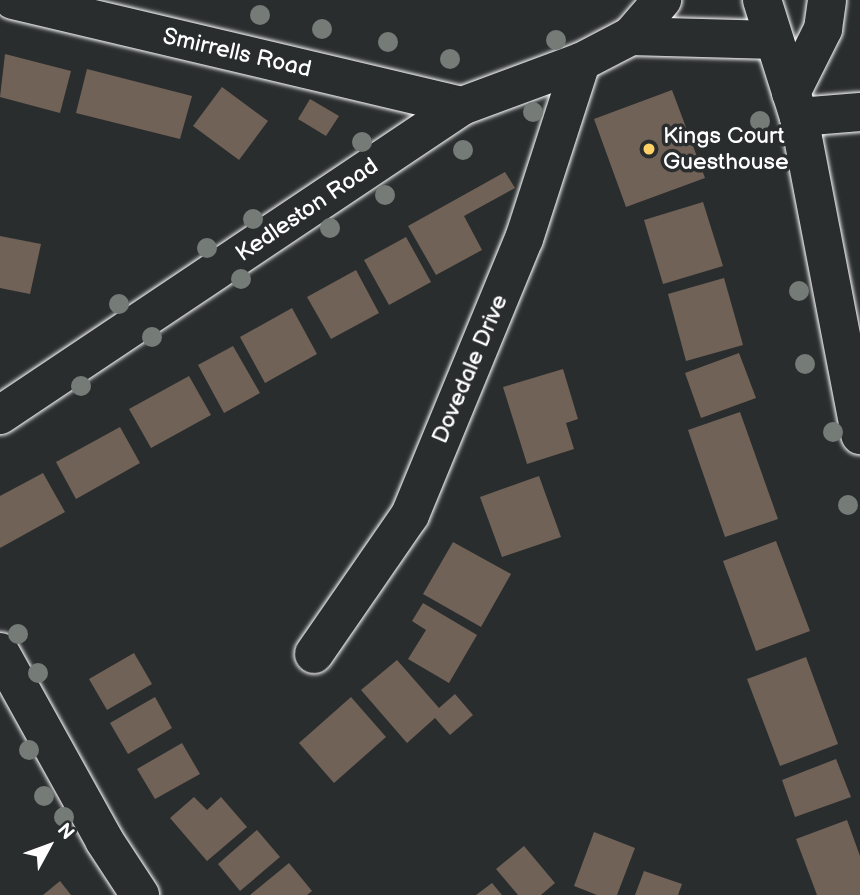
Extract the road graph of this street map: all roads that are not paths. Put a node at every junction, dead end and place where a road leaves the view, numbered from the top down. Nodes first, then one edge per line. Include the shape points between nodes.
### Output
1 (13, 0) edge
2 (662, 0) edge
3 (762, 0) edge
4 (825, 14) edge
5 (631, 36) junction
6 (773, 40) junction
7 (581, 62) junction
8 (795, 105) junction
9 (462, 106) junction
10 (860, 112) edge
11 (0, 415) edge
12 (859, 422) edge
13 (0, 652) edge
14 (314, 654) dead end
15 (140, 895) edge

1 - 9 street, Smirrells Road
2 - 5 street, Kedleston Road
3 - 6 street
4 - 6 street, Kedleston Road
4 - 8 street
5 - 6 street, Kedleston Road
5 - 7 street, Kedleston Road
6 - 8 street
7 - 9 street, Kedleston Road
7 - 14 street, Dovedale Drive via 524,239 410,514
8 - 10 street
8 - 12 street
9 - 11 street, Kedleston Road
13 - 15 street via 104,840

